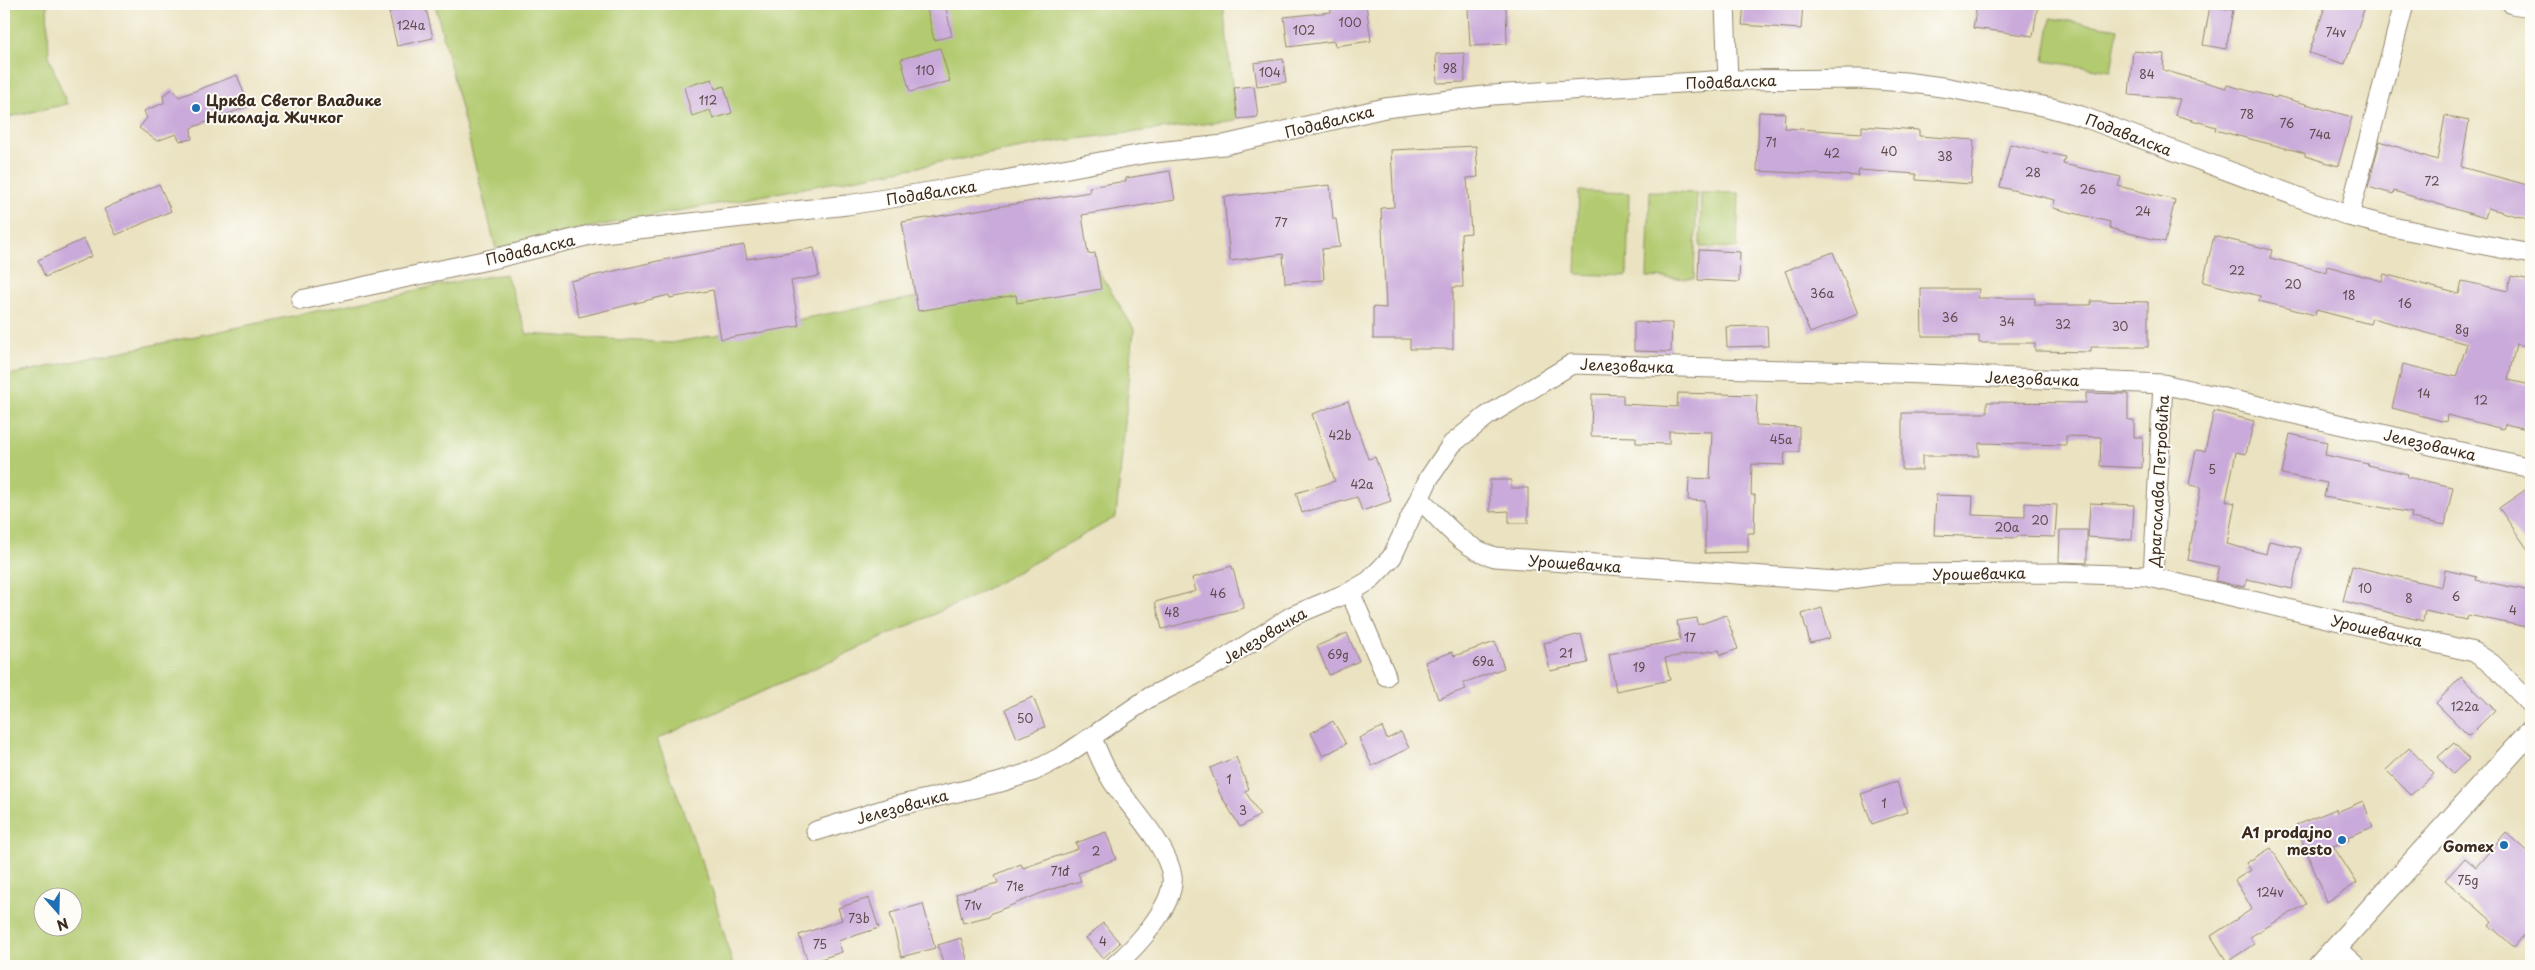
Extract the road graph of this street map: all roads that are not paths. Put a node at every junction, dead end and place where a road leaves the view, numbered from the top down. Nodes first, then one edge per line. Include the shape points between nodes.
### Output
1 (1725, 4) edge
2 (2404, 4) edge
3 (2512, 4) edge
4 (2531, 7) edge
5 (1728, 80) junction
6 (2349, 216) junction
7 (2531, 254) edge
8 (301, 300) dead end
9 (2163, 384) junction
10 (2531, 468) edge
11 (1420, 499) junction
12 (2153, 577) junction
13 (1350, 592) junction
14 (1386, 676) dead end
15 (2531, 704) edge
16 (1092, 738) junction
17 (2527, 742) edge
18 (816, 832) dead end
19 (2336, 948) junction
20 (1114, 966) edge
21 (2319, 966) edge
22 (2356, 966) edge

1 - 5 street
2 - 6 street
3 - 4 street
5 - 6 street, Подавалска via 1905,82 2048,107 2081,116
5 - 8 street, Подавалска via 1492,95 1385,108 1224,145 1148,153 999,182 846,205 594,234
6 - 7 street, Подавалска
9 - 10 street, Јелезовачка
9 - 11 street, Јелезовачка via 1572,364 1463,434 1436,466
9 - 12 street, Драгослава Петровића
11 - 12 street, Урошевачка via 1464,543 1480,553 1495,557 1836,581 1886,574 2061,573
11 - 13 street, Јелезовачка via 1392,557 1380,572
12 - 15 street, Урошевачка via 2474,652 2492,664
13 - 14 street
13 - 16 street, Јелезовачка via 1286,620 1220,662 1130,708
16 - 18 street, Јелезовачка via 1049,764 1018,776 892,807
16 - 20 street via 1104,767 1154,839 1172,875 1169,894 1151,927
17 - 19 street
19 - 21 street
19 - 22 street

